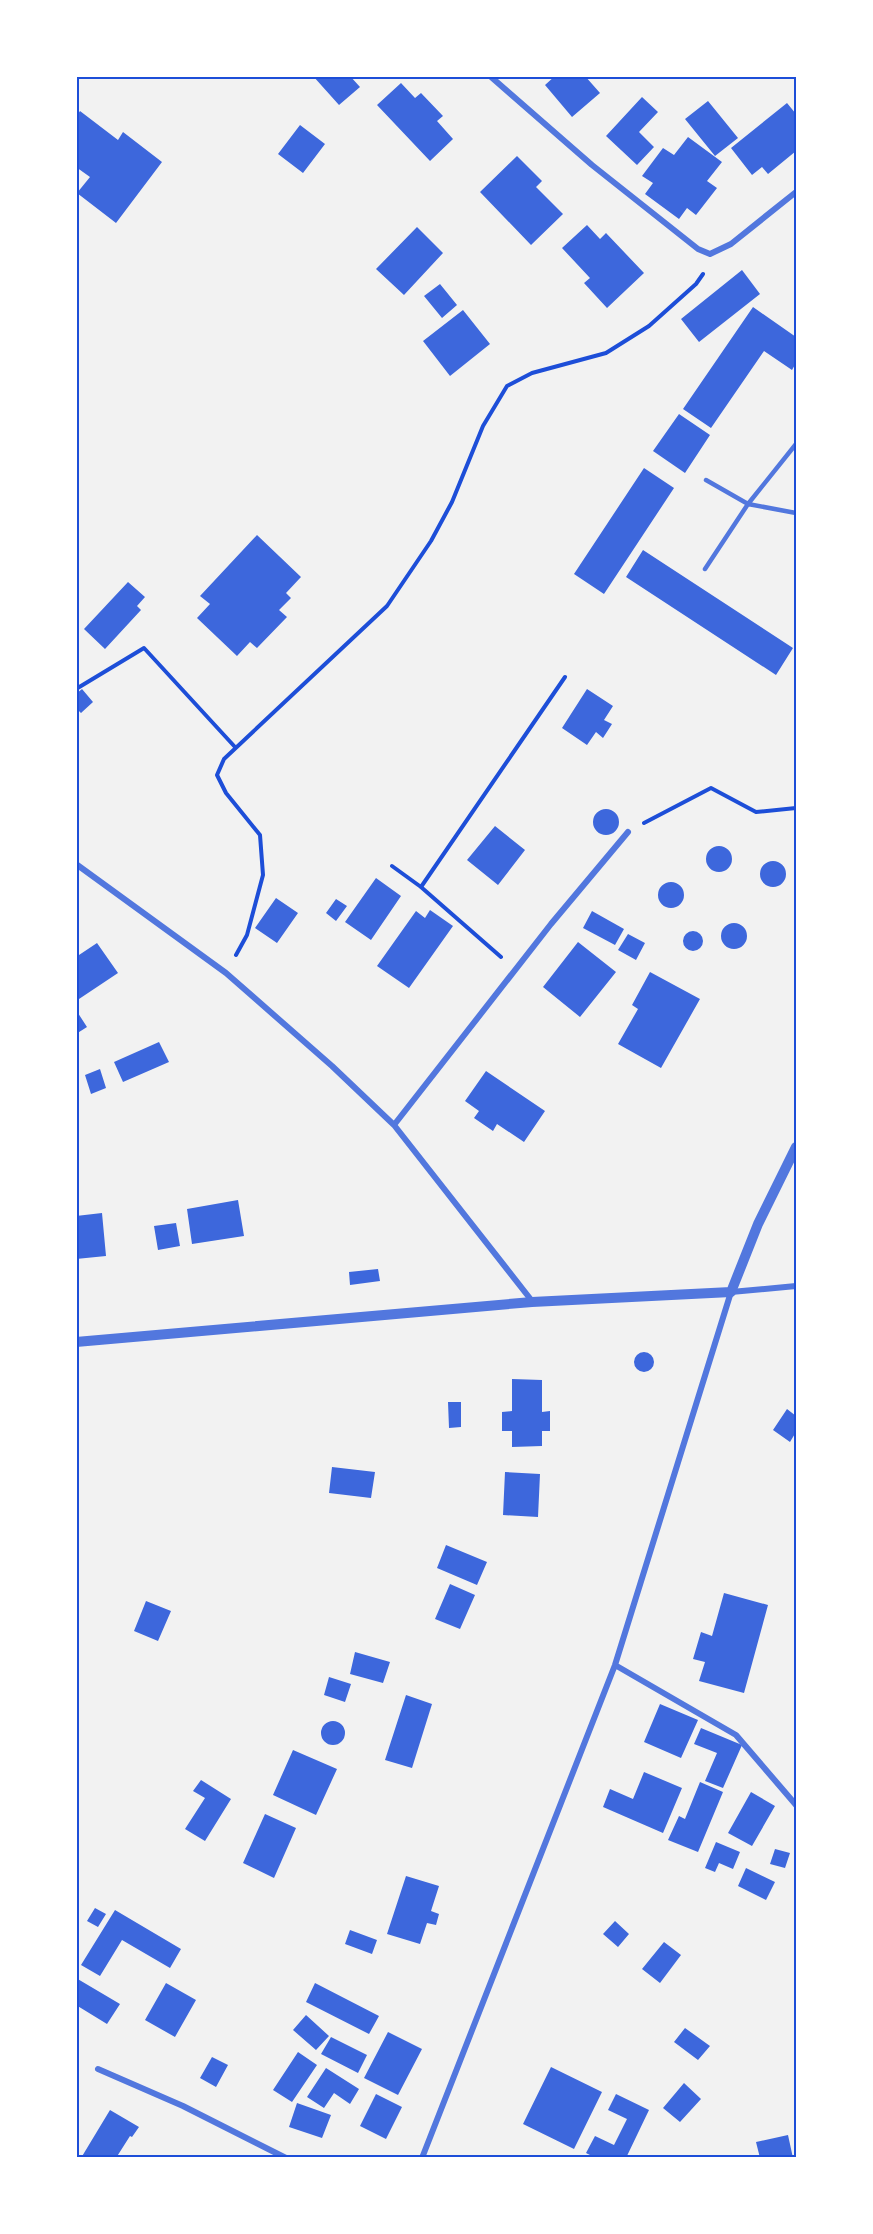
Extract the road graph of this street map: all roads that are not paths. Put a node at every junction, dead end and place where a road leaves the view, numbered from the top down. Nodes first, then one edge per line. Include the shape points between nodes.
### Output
1 (490, 76) edge
2 (796, 192) edge
3 (796, 444) edge
4 (706, 480) dead end
5 (748, 504) junction
6 (796, 513) edge
7 (705, 569) dead end
8 (628, 832) road end
9 (76, 864) edge
10 (394, 1125) junction
11 (796, 1147) edge
12 (796, 1286) edge
13 (731, 1292) junction
14 (532, 1302) junction
15 (76, 1342) edge
16 (615, 1665) junction
17 (796, 1805) edge
18 (98, 2069) dead end
19 (286, 2157) edge
20 (422, 2157) edge

1 - 2 street via 592,165 698,249 710,254
3 - 5 lane
4 - 5 lane
5 - 6 lane
5 - 7 lane
8 - 10 street
9 - 10 street via 226,973
10 - 14 street
11 - 13 street via 758,1224
12 - 13 street
13 - 14 street
13 - 16 street
14 - 15 street
16 - 17 street via 736,1735
16 - 20 street
18 - 19 street

